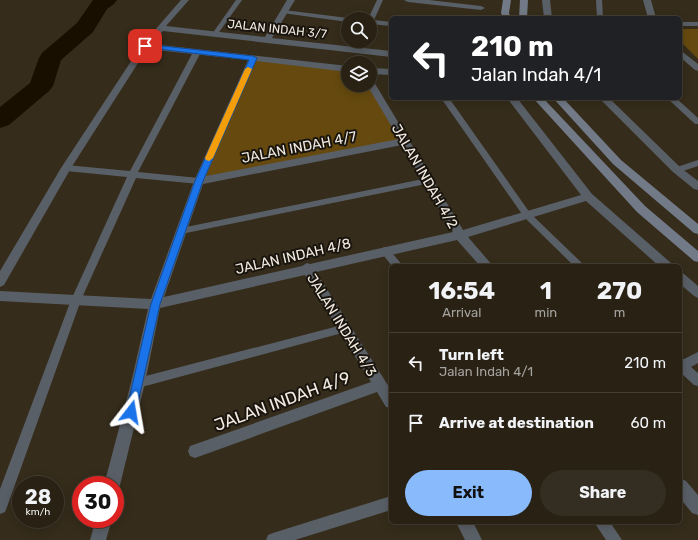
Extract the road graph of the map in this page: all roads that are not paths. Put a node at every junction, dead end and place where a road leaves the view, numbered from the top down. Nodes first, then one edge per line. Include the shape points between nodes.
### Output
1 (185, 0) edge
2 (238, 0) edge
3 (291, 0) edge
4 (380, 0) edge
5 (408, 0) edge
6 (507, 0) edge
7 (524, 0) edge
8 (546, 0) edge
9 (599, 0) edge
10 (647, 0) edge
11 (482, 4) edge
12 (284, 12) junction
13 (375, 12) edge
14 (483, 16) edge
15 (506, 16) edge
16 (523, 16) edge
17 (548, 16) edge
18 (600, 16) edge
19 (651, 16) edge
20 (341, 19) edge
21 (377, 23) edge
22 (389, 24) edge
23 (682, 24) edge
24 (698, 24) edge
25 (160, 28) junction
26 (215, 34) junction
27 (267, 40) junction
28 (145, 46) junction
29 (362, 48) edge
30 (361, 51) junction
31 (197, 52) junction
32 (389, 54) edge
33 (682, 55) edge
34 (253, 58) junction
35 (341, 68) edge
36 (698, 68) edge
37 (377, 71) edge
38 (389, 72) edge
39 (376, 92) edge
40 (446, 100) edge
41 (514, 100) edge
42 (540, 100) edge
43 (560, 100) edge
44 (606, 100) edge
45 (673, 100) edge
46 (698, 122) edge
47 (405, 141) junction
48 (698, 163) edge
49 (66, 168) junction
50 (677, 170) junction
51 (133, 174) junction
52 (199, 181) junction
53 (428, 181) junction
54 (698, 186) edge
55 (588, 197) junction
56 (527, 215) junction
57 (698, 230) edge
58 (181, 231) junction
59 (460, 235) junction
60 (385, 251) junction
61 (698, 258) edge
62 (396, 264) edge
63 (485, 264) edge
64 (578, 264) edge
65 (665, 264) edge
66 (307, 268) junction
67 (682, 279) edge
68 (0, 282) edge
69 (698, 293) edge
70 (0, 296) edge
71 (76, 300) junction
72 (155, 304) junction
73 (346, 328) junction
74 (698, 357) edge
75 (682, 365) edge
76 (682, 366) edge
77 (698, 381) edge
78 (138, 383) junction
79 (380, 385) junction
80 (389, 399) edge
81 (195, 451) dead end
82 (114, 476) edge
83 (682, 488) edge
84 (389, 504) edge
85 (698, 506) edge
86 (0, 507) edge
87 (465, 524) edge
88 (603, 524) edge
89 (101, 528) edge
90 (98, 540) edge
91 (273, 540) edge
92 (474, 540) edge
93 (615, 540) edge

1 - 25 street
2 - 26 lane
3 - 12 street
4 - 13 lane
5 - 11 street
6 - 15 main road
7 - 16 main road
8 - 17 street
9 - 18 lane
10 - 19 street
11 - 14 street
12 - 20 lane
12 - 27 street
21 - 22 lane
23 - 24 lane
25 - 26 street, JALAN INDAH 3/7
25 - 28 street
26 - 27 street, JALAN INDAH 3/7
27 - 30 street, JALAN INDAH 3/7
28 - 31 street
28 - 49 street
29 - 30 lane
30 - 32 street, JALAN INDAH 3/7
31 - 34 street
31 - 51 lane
33 - 36 street
34 - 35 street
34 - 52 street
37 - 38 street
39 - 47 street, JALAN INDAH 4/2
40 - 56 lane
41 - 55 street
42 - 61 main road via 641,209
43 - 57 main road via 617,162
44 - 50 street
45 - 46 lane
47 - 52 street, JALAN INDAH 4/7
47 - 53 street, JALAN INDAH 4/2
48 - 50 lane
49 - 51 lane
49 - 68 street
50 - 54 street
51 - 52 lane
51 - 71 lane
52 - 58 street
53 - 58 lane
53 - 59 street, JALAN INDAH 4/2
55 - 56 street, JALAN INDAH 4/8
55 - 65 street
56 - 59 street, JALAN INDAH 4/8
56 - 64 lane
58 - 72 street
59 - 60 street, JALAN INDAH 4/8
59 - 63 street, JALAN INDAH 4/2
60 - 62 lane
60 - 66 street, JALAN INDAH 4/8
66 - 72 street, JALAN INDAH 4/8
66 - 73 street, JALAN INDAH 4/3
67 - 69 street
70 - 71 street, JALAN INDAH 4/8
71 - 72 street, JALAN INDAH 4/8
71 - 86 lane
72 - 78 street
73 - 78 lane
73 - 79 street, JALAN INDAH 4/3
74 - 75 lane
76 - 77 lane
78 - 82 street
79 - 80 street, JALAN INDAH 4/3
79 - 81 street, JALAN INDAH 4/9
83 - 85 street
84 - 91 lane
87 - 92 street
88 - 93 lane
89 - 90 street

